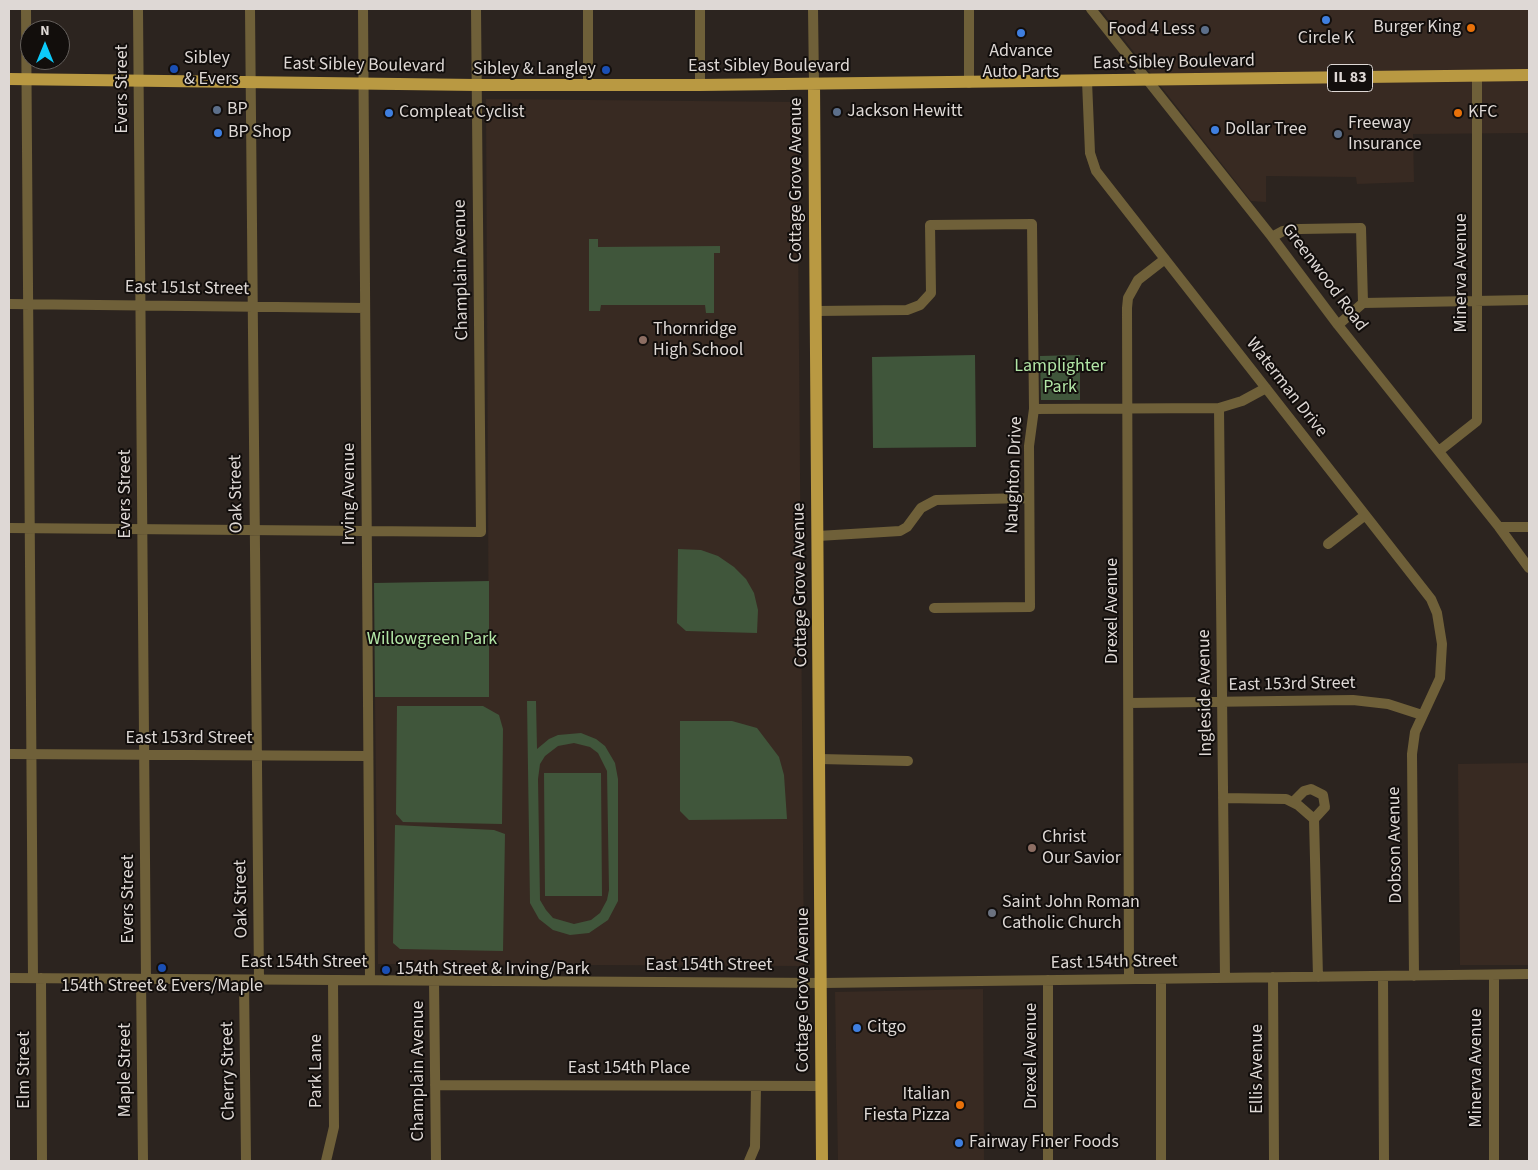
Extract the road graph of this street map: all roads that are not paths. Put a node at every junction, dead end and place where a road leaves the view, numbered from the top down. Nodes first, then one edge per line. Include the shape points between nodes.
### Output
1 (26, 9) edge
2 (138, 9) edge
3 (250, 9) edge
4 (363, 9) edge
5 (476, 9) edge
6 (588, 9) edge
7 (700, 9) edge
8 (813, 9) edge
9 (968, 9) edge
10 (1091, 9) edge
11 (1529, 75) edge
12 (1477, 76) junction
13 (9, 79) edge
14 (27, 79) junction
15 (139, 81) junction
16 (1148, 81) junction
17 (249, 82) junction
18 (1087, 82) junction
19 (364, 83) junction
20 (969, 83) junction
21 (814, 84) junction
22 (476, 85) junction
23 (588, 85) junction
24 (700, 85) junction
25 (1272, 237) junction
26 (1164, 259) junction
27 (1479, 300) junction
28 (1529, 300) edge
29 (1363, 303) junction
30 (9, 304) edge
31 (28, 304) junction
32 (140, 305) junction
33 (252, 306) junction
34 (365, 308) junction
35 (816, 311) junction
36 (1338, 326) junction
37 (1266, 388) junction
38 (1128, 408) junction
39 (1219, 408) junction
40 (1034, 409) junction
41 (1438, 451) junction
42 (1029, 498) junction
43 (1364, 516) junction
44 (1529, 526) edge
45 (1500, 527) junction
46 (9, 528) edge
47 (30, 529) junction
48 (142, 529) junction
49 (254, 530) junction
50 (367, 530) junction
51 (818, 536) junction
52 (1328, 544) dead end
53 (1529, 568) edge
54 (934, 608) dead end
55 (1129, 702) junction
56 (1222, 702) junction
57 (1422, 715) junction
58 (9, 754) edge
59 (32, 754) junction
60 (144, 755) junction
61 (256, 756) junction
62 (368, 756) junction
63 (820, 759) junction
64 (908, 760) dead end
65 (1223, 798) junction
66 (1294, 802) junction
67 (1314, 819) junction
68 (1494, 974) junction
69 (1529, 974) edge
70 (1384, 976) junction
71 (1414, 976) junction
72 (1274, 977) junction
73 (1318, 977) junction
74 (9, 978) edge
75 (37, 978) junction
76 (1161, 978) junction
77 (1225, 978) junction
78 (144, 979) junction
79 (1130, 979) junction
80 (244, 980) junction
81 (259, 980) junction
82 (333, 980) junction
83 (370, 980) junction
84 (434, 980) junction
85 (1048, 980) junction
86 (823, 983) junction
87 (435, 1085) junction
88 (756, 1086) junction
89 (822, 1086) junction
90 (42, 1161) edge
91 (143, 1161) edge
92 (246, 1161) edge
93 (326, 1161) edge
94 (436, 1161) edge
95 (749, 1161) edge
96 (822, 1161) edge
97 (1048, 1161) edge
98 (1161, 1161) edge
99 (1274, 1161) edge
100 (1384, 1161) edge
101 (1494, 1161) edge

1 - 14 street, Elm Street
2 - 15 street, Evers Street
3 - 17 street, Oak Street
4 - 19 street, Irving Avenue
5 - 22 street, Champlain Avenue
6 - 23 street
7 - 24 street
8 - 21 street, Cottage Grove Avenue
9 - 20 street
10 - 16 street, Greenwood Road
11 - 12 main road, East Sibley Boulevard / IL 83
12 - 16 main road, East Sibley Boulevard / IL 83
12 - 27 street, Minerva Avenue
13 - 14 main road, East Sibley Boulevard / IL 83
14 - 15 main road, East Sibley Boulevard / IL 83
14 - 31 street, Elm Street
15 - 17 main road, East Sibley Boulevard / IL 83
15 - 32 street, Evers Street
16 - 18 main road, East Sibley Boulevard / IL 83
16 - 25 street, Greenwood Road
17 - 19 main road, East Sibley Boulevard / IL 83
17 - 33 street, Oak Street
18 - 20 main road, East Sibley Boulevard / IL 83
18 - 26 street, Waterman Drive via 1090,153 1096,171
19 - 22 main road, East Sibley Boulevard / IL 83
19 - 34 street, Irving Avenue
20 - 21 main road, East Sibley Boulevard / IL 83
21 - 24 main road, East Sibley Boulevard / IL 83
21 - 35 main road, Cottage Grove Avenue
22 - 23 main road, East Sibley Boulevard / IL 83
22 - 50 street, Champlain Avenue via 481,532
23 - 24 main road, East Sibley Boulevard / IL 83
25 - 29 street via 1283,231 1300,229 1361,228
25 - 36 street, Greenwood Road
26 - 37 street, Waterman Drive
26 - 38 street, Drexel Avenue via 1138,280 1128,298
27 - 28 street
27 - 29 street
27 - 41 street, Minerva Avenue via 1477,421
29 - 36 street
30 - 31 street, East 151st Street
31 - 32 street, East 151st Street
31 - 47 street, Elm Street
32 - 33 street, East 151st Street
32 - 48 street, Evers Street
33 - 34 street, East 151st Street
33 - 49 street, Oak Street
34 - 50 street, Irving Avenue
35 - 40 street, Naughton Drive via 906,310 920,305 931,293 930,225 1032,224
35 - 51 main road, Cottage Grove Avenue
36 - 41 street, Greenwood Road
37 - 39 street via 1242,401
37 - 43 street, Waterman Drive
38 - 39 street
38 - 40 street
38 - 55 street, Drexel Avenue
39 - 56 street, Ingleside Avenue
40 - 42 street, Naughton Drive via 1029,446
41 - 45 street, Greenwood Road
42 - 51 street via 936,500 921,508 907,527 900,530
42 - 54 street, Naughton Drive via 1030,607
43 - 52 street
43 - 57 street, Waterman Drive via 1431,599 1437,613 1442,644 1440,678
44 - 45 street
45 - 53 street, Greenwood Road
46 - 47 street
47 - 48 street
47 - 59 street, Elm Street
48 - 49 street
48 - 60 street, Evers Street
49 - 50 street
49 - 61 street, Oak Street
50 - 62 street, Irving Avenue
51 - 63 main road, Cottage Grove Avenue
55 - 56 street, East 153rd Street
55 - 79 street, Drexel Avenue
56 - 57 street, East 153rd Street via 1372,701
56 - 65 street, Ingleside Avenue
57 - 71 street, Dobson Avenue via 1415,732 1411,767
58 - 59 street, East 153rd Street
59 - 60 street, East 153rd Street
59 - 75 street, Elm Street
60 - 61 street, East 153rd Street
60 - 78 street, Evers Street
61 - 62 street, East 153rd Street
61 - 81 street, Oak Street
62 - 83 street, Irving Avenue
63 - 64 street
63 - 86 main road, Cottage Grove Avenue
65 - 66 street via 1276,798
65 - 77 street, Ingleside Avenue
66 - 67 street
66 - 67 street via 1304,791 1311,789 1323,795 1326,807
67 - 73 street
68 - 69 street, East 154th Street
68 - 71 street, East 154th Street
68 - 101 street, Minerva Avenue
70 - 71 street, East 154th Street
70 - 73 street, East 154th Street
70 - 100 street
72 - 73 street, East 154th Street
72 - 77 street, East 154th Street
72 - 99 street, Ellis Avenue
74 - 75 street, East 154th Street
75 - 78 street, East 154th Street
75 - 90 street, Elm Street
76 - 77 street, East 154th Street
76 - 79 street, East 154th Street
76 - 98 street
78 - 80 street, East 154th Street
78 - 91 street, Maple Street
79 - 85 street, East 154th Street
80 - 81 street, East 154th Street
80 - 92 street, Cherry Street
81 - 82 street, East 154th Street
82 - 83 street, East 154th Street
82 - 93 street, Park Lane via 334,1127
83 - 84 street, East 154th Street
84 - 86 street, East 154th Street
84 - 87 street, Champlain Avenue
85 - 86 street, East 154th Street
85 - 97 street, Drexel Avenue
86 - 89 main road, Cottage Grove Avenue
87 - 88 street, East 154th Place
87 - 94 street, Champlain Avenue
88 - 89 street, East 154th Place
88 - 95 street via 755,1146
89 - 96 main road, Cottage Grove Avenue

